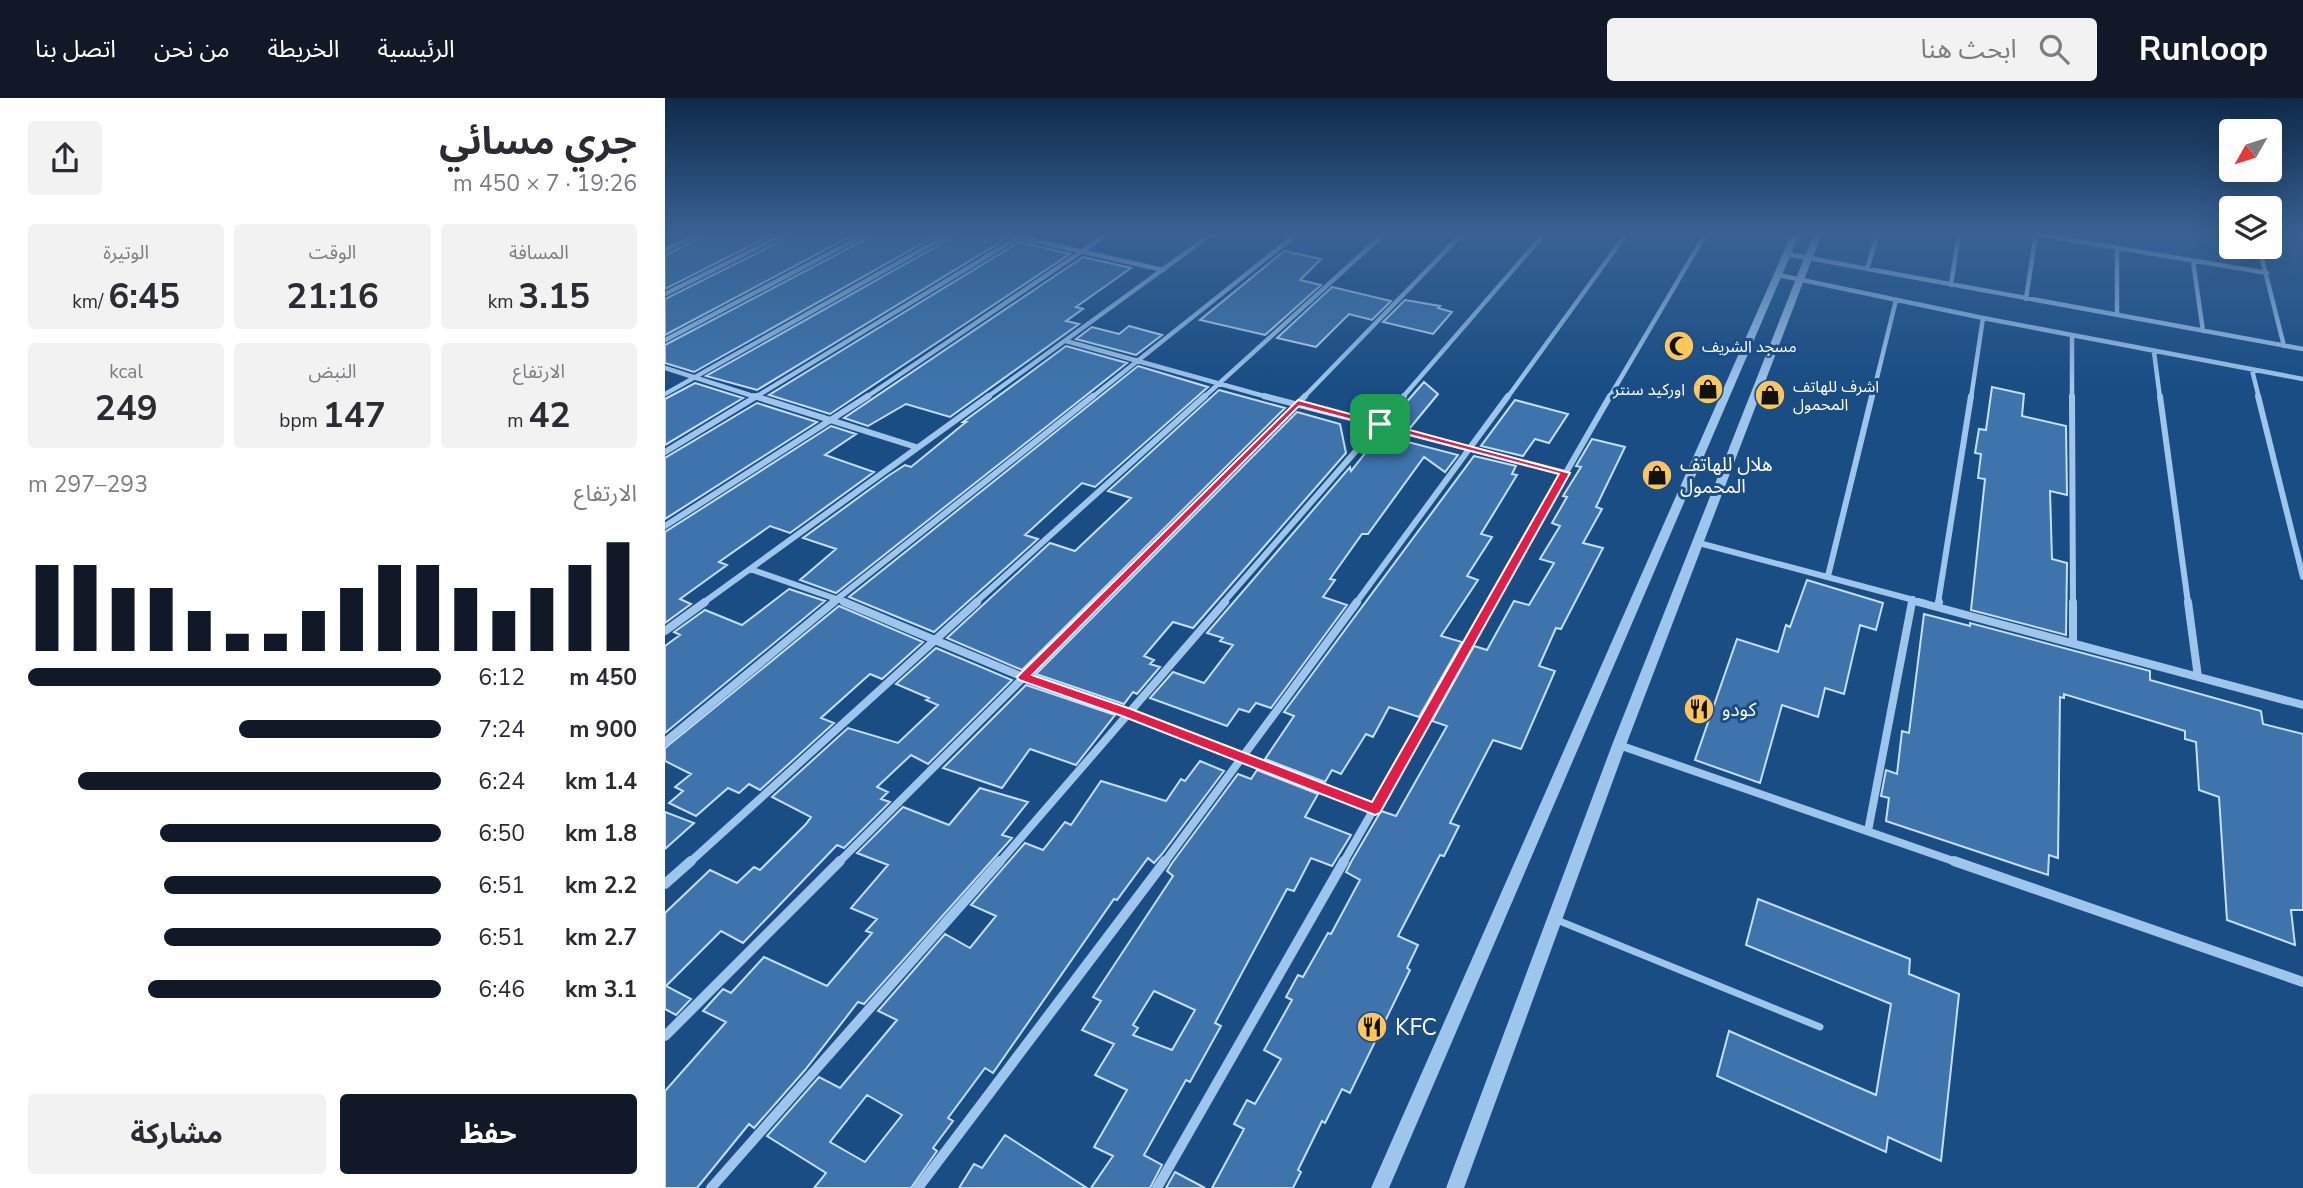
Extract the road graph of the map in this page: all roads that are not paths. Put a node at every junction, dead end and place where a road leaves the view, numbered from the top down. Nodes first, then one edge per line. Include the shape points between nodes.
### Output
1 (685, 284) edge
2 (771, 284) edge
3 (861, 284) edge
4 (943, 284) edge
5 (1032, 284) edge
6 (1144, 284) edge
7 (1234, 284) edge
8 (1329, 284) edge
9 (1414, 284) edge
10 (1501, 284) edge
11 (1589, 284) edge
12 (1676, 284) edge
13 (1774, 284) edge
14 (1799, 284) edge
15 (1823, 284) edge
16 (1945, 284) edge
17 (2028, 284) edge
18 (2117, 284) edge
19 (2196, 284) edge
20 (2270, 284) edge
21 (1951, 285) joint
22 (665, 294) edge
23 (2026, 299) junction
24 (1896, 300) junction
25 (2117, 315) junction
26 (1983, 318) junction
27 (2203, 331) junction
28 (2072, 336) junction
29 (665, 340) edge
30 (1066, 341) junction
31 (2284, 346) junction
32 (2303, 349) edge
33 (2154, 352) junction
34 (1137, 360) junction
35 (665, 368) edge
36 (2252, 370) junction
37 (695, 377) junction
38 (2303, 379) edge
39 (1218, 384) junction
40 (665, 394) edge
41 (758, 398) junction
42 (1298, 403) junction
43 (834, 420) junction
44 (1380, 424) junction
45 (916, 447) junction
46 (1468, 447) junction
47 (665, 452) edge
48 (1565, 473) junction
49 (665, 526) edge
50 (1699, 543) junction
51 (750, 569) junction
52 (1828, 576) junction
53 (2303, 577) edge
54 (837, 598) junction
55 (1913, 599) junction
56 (1938, 605) junction
57 (665, 631) edge
58 (935, 640) junction
59 (2073, 642) junction
60 (1023, 677) junction
61 (2198, 677) junction
62 (2303, 705) edge
63 (1127, 712) junction
64 (665, 742) edge
65 (1619, 745) junction
66 (1244, 757) junction
67 (1375, 809) junction
68 (1868, 831) junction
69 (665, 884) edge
70 (1556, 919) junction
71 (2303, 982) edge
72 (1820, 1027) dead end
73 (665, 1036) edge
74 (711, 1188) edge
75 (918, 1188) edge
76 (1157, 1188) edge
77 (1380, 1188) edge
78 (1455, 1188) edge

1 - 22 street
2 - 29 street
3 - 37 street
4 - 41 street
5 - 43 street
6 - 30 street
7 - 34 street
8 - 39 street
9 - 42 street
10 - 44 street
11 - 46 street
12 - 48 street
13 - 77 street
14 - 50 street
15 - 24 street
16 - 21 street
17 - 23 street
18 - 25 street
19 - 27 street
20 - 31 street
21 - 23 street
23 - 25 street
24 - 26 street
24 - 52 street
25 - 27 street
26 - 28 street
26 - 56 street
27 - 31 street
28 - 33 street
28 - 59 street
30 - 34 street
30 - 45 street
31 - 32 street
33 - 36 street
33 - 61 street
34 - 39 street
34 - 54 street
35 - 37 street
36 - 38 street
36 - 53 street
37 - 40 street
37 - 41 street
39 - 42 street
39 - 58 street
41 - 43 street
41 - 47 street
42 - 44 street
42 - 60 street
43 - 45 street
43 - 49 street
44 - 46 street
44 - 63 street
45 - 51 street
46 - 48 street
46 - 66 street
48 - 67 street
50 - 52 street
50 - 65 street
51 - 54 street
51 - 57 street
52 - 55 street
54 - 58 street
54 - 64 street
55 - 56 street
55 - 68 street
56 - 59 street
58 - 60 street
58 - 69 street
59 - 61 street
60 - 63 street
60 - 73 street
61 - 62 street
63 - 66 street
63 - 74 street
65 - 68 street
65 - 70 street
66 - 67 street
66 - 75 street
67 - 76 street
68 - 71 street
70 - 72 lane
70 - 78 street

